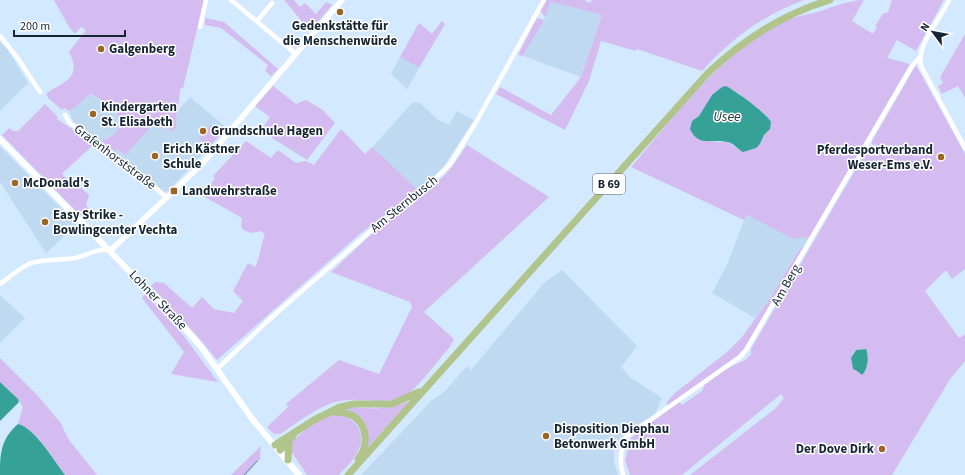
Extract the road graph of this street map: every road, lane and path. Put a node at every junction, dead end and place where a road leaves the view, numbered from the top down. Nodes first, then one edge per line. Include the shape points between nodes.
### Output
1 (206, 0) edge
2 (232, 0) edge
3 (342, 0) edge
4 (544, 0) edge
5 (830, 0) edge
6 (949, 0) edge
7 (272, 3) dead end
8 (257, 21) junction
9 (200, 27) dead end
10 (0, 36) edge
11 (296, 54) junction
12 (919, 58) junction
13 (40, 92) dead end
14 (65, 115) dead end
15 (0, 139) edge
16 (965, 148) edge
17 (167, 198) junction
18 (110, 251) junction
19 (0, 284) edge
20 (217, 369) junction
21 (423, 391) junction
22 (330, 412) junction
23 (296, 433) junction
24 (289, 443) junction
25 (278, 448) junction
26 (288, 460) junction
27 (299, 475) edge
28 (347, 475) edge
29 (623, 475) edge

1 - 9 street
2 - 8 street
3 - 11 street
4 - 20 street, Am Sternbusch via 450,164 436,179 373,229 278,312
5 - 21 main road, B 69 via 787,16 762,30 727,55 707,74
6 - 12 street, Am Berg
7 - 8 street
8 - 11 street
10 - 13 street
11 - 17 street via 202,164
12 - 16 street
12 - 29 street, Am Berg via 746,350 740,357 626,437 621,448 619,464
14 - 17 street, Grafenhorststraße via 70,123
15 - 18 main road, Lohner Straße
17 - 18 street
18 - 19 street via 103,249 75,258 34,262
18 - 20 main road, Lohner Straße via 183,326
20 - 25 main road, Lohner Straße via 253,420
21 - 22 main road via 392,404 348,405
21 - 28 main road, B 69
22 - 23 main road
22 - 28 main road via 350,414 364,431 364,447
23 - 24 main road
23 - 25 main road
24 - 25 main road
24 - 26 main road
25 - 26 main road, Lohner Straße
26 - 27 main road, Lohner Straße

